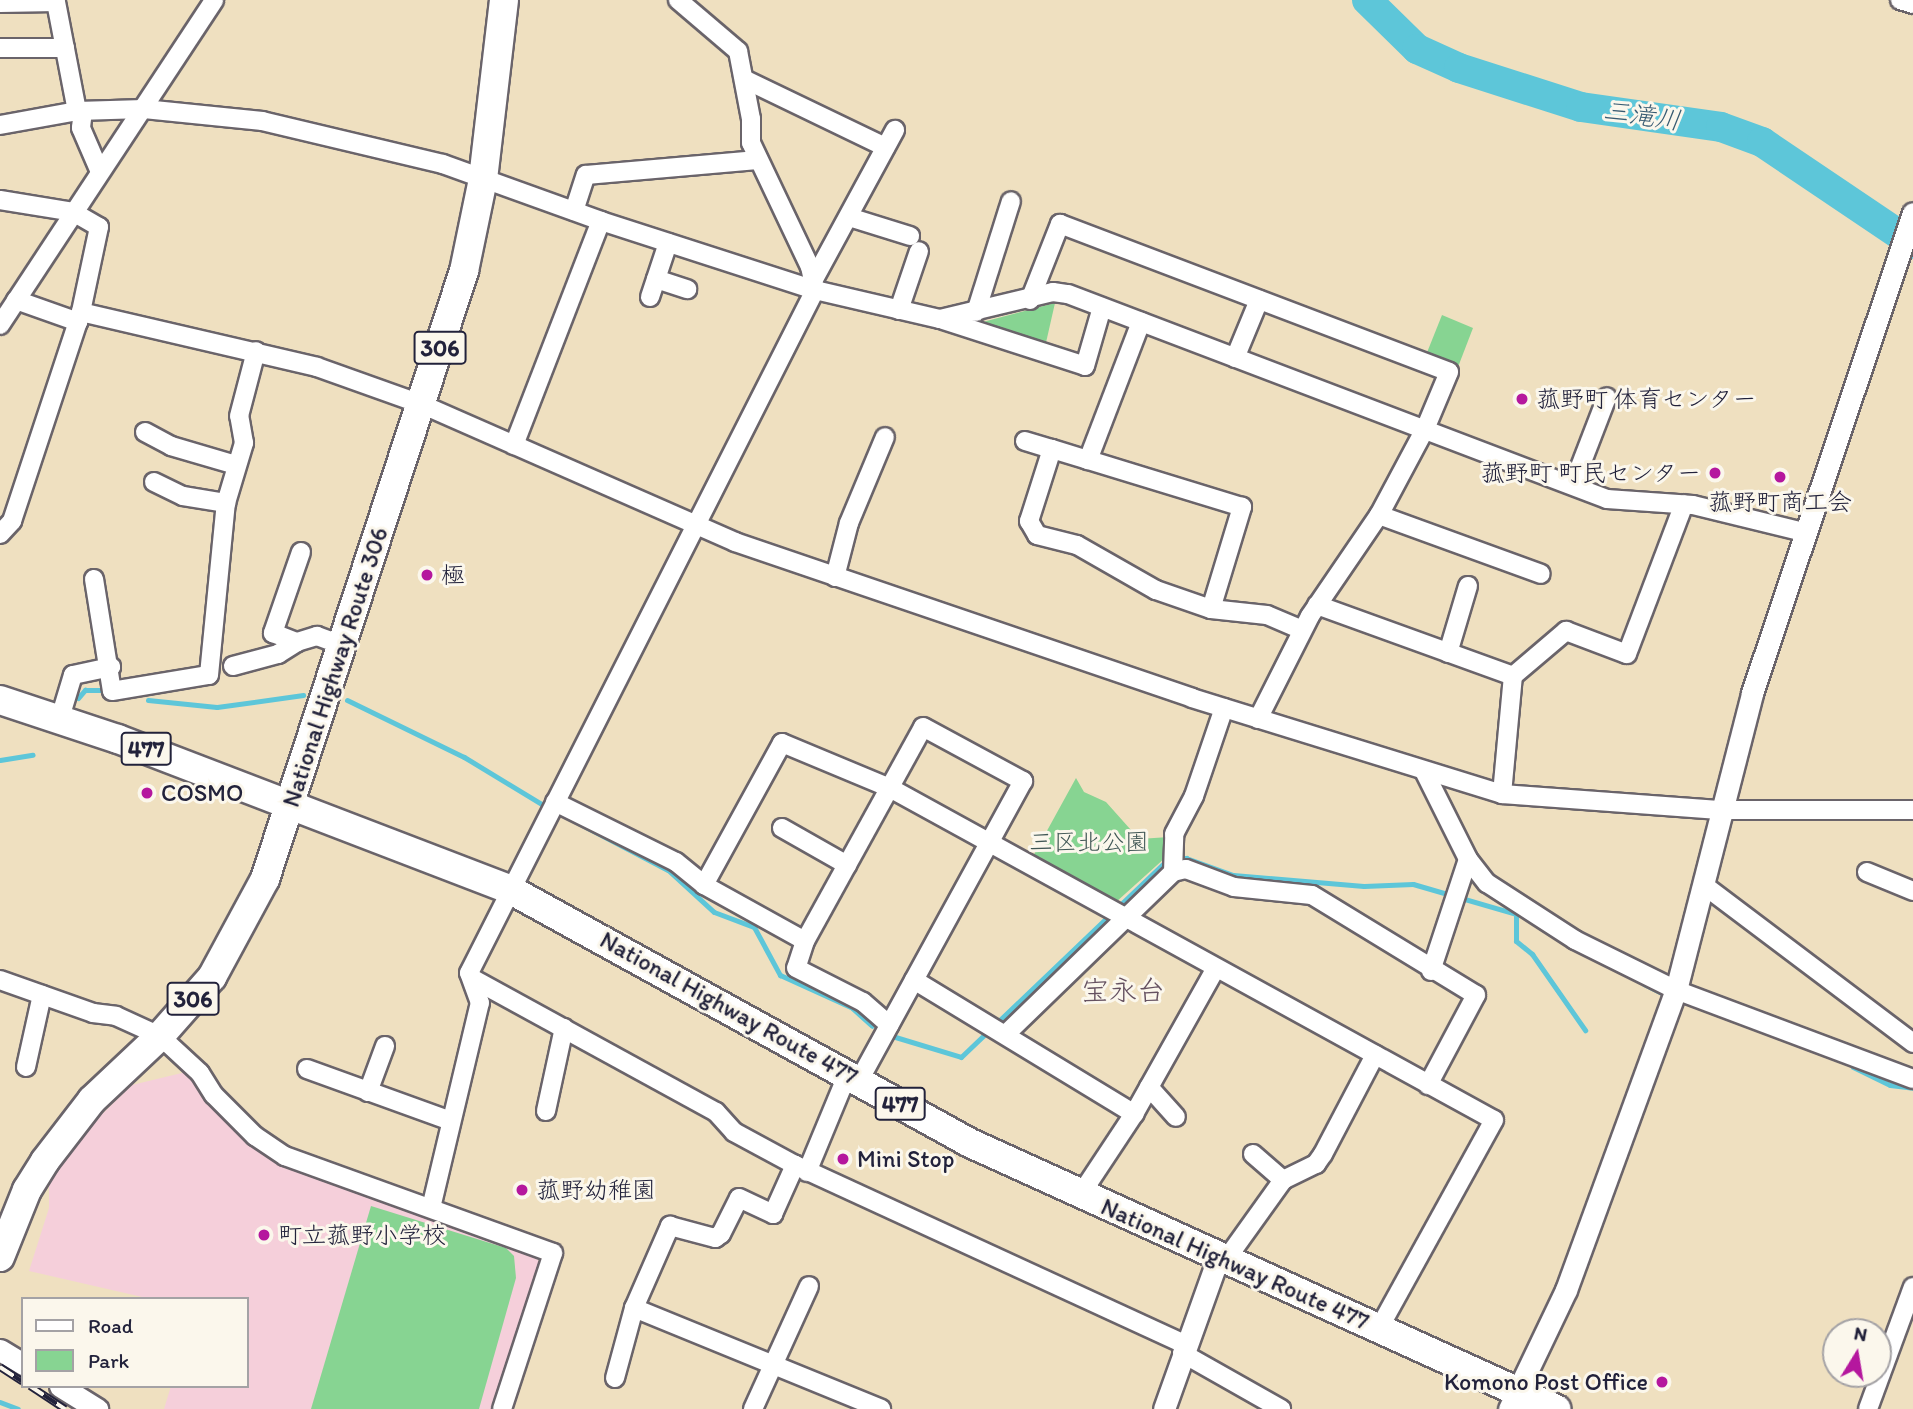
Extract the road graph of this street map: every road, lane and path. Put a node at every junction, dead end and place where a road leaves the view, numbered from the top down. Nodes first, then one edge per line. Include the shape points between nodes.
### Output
1 (214, 0) edge
2 (504, 0) edge
3 (678, 0) edge
4 (1900, 0) edge
5 (56, 1) edge
6 (0, 3) edge
7 (1913, 4) edge
8 (0, 48) edge
9 (65, 48) junction
10 (744, 79) junction
11 (144, 109) junction
12 (80, 111) junction
13 (0, 125) edge
14 (895, 130) dead end
15 (885, 147) junction
16 (757, 160) junction
17 (100, 173) junction
18 (483, 179) junction
19 (0, 200) edge
20 (1011, 201) dead end
21 (574, 211) junction
22 (73, 212) junction
23 (1913, 212) edge
24 (849, 217) junction
25 (601, 221) junction
26 (668, 243) junction
27 (656, 279) junction
28 (814, 285) junction
29 (687, 289) dead end
30 (650, 297) dead end
31 (16, 300) junction
32 (1030, 300) junction
33 (1259, 300) junction
34 (1102, 307) junction
35 (899, 310) junction
36 (976, 312) junction
37 (80, 317) junction
38 (940, 319) junction
39 (1141, 322) junction
40 (0, 325) edge
41 (256, 351) junction
42 (1236, 358) junction
43 (1607, 397) dead end
44 (421, 404) junction
45 (1425, 429) junction
46 (145, 432) dead end
47 (885, 437) dead end
48 (1025, 440) dead end
49 (514, 445) junction
50 (1052, 449) junction
51 (1088, 460) junction
52 (236, 465) junction
53 (154, 482) dead end
54 (1573, 485) junction
55 (226, 503) junction
56 (1684, 504) junction
57 (1379, 514) junction
58 (697, 525) junction
59 (0, 534) edge
60 (1808, 534) junction
61 (301, 552) dead end
62 (1541, 574) dead end
63 (835, 577) junction
64 (94, 579) dead end
65 (1468, 586) dead end
66 (1317, 605) junction
67 (1211, 608) junction
68 (1303, 630) junction
69 (297, 642) junction
70 (342, 645) junction
71 (1448, 653) junction
72 (233, 666) dead end
73 (111, 667) junction
74 (1513, 676) junction
75 (0, 700) edge
76 (1224, 708) junction
77 (60, 718) junction
78 (1258, 719) junction
79 (1424, 771) junction
80 (890, 788) junction
81 (1502, 794) junction
82 (290, 803) junction
83 (552, 808) junction
84 (1722, 810) junction
85 (1913, 810) edge
86 (782, 828) dead end
87 (990, 843) junction
88 (1468, 859) junction
89 (847, 865) junction
90 (1172, 865) junction
91 (1867, 872) dead end
92 (704, 885) junction
93 (1705, 886) junction
94 (509, 889) junction
95 (1913, 891) edge
96 (1123, 918) junction
97 (805, 941) junction
98 (1216, 968) junction
99 (1431, 971) junction
100 (0, 980) edge
101 (475, 980) junction
102 (914, 980) junction
103 (1676, 990) junction
104 (42, 995) junction
105 (889, 1025) junction
106 (564, 1028) junction
107 (1006, 1033) junction
108 (1910, 1035) edge
109 (160, 1036) junction
110 (385, 1046) dead end
111 (1375, 1055) junction
112 (26, 1068) dead end
113 (307, 1069) dead end
114 (1913, 1079) edge
115 (850, 1083) junction
116 (1428, 1085) junction
117 (1149, 1087) junction
118 (368, 1092) junction
119 (546, 1111) dead end
120 (1134, 1114) junction
121 (1175, 1117) dead end
122 (452, 1121) junction
123 (1253, 1154) dead end
124 (801, 1169) junction
125 (1283, 1180) junction
126 (1080, 1194) junction
127 (431, 1208) junction
128 (0, 1257) edge
129 (1221, 1259) junction
130 (809, 1286) dead end
131 (1913, 1287) edge
132 (634, 1308) junction
133 (1378, 1328) junction
134 (1184, 1349) junction
135 (0, 1350) edge
136 (21, 1363) edge
137 (775, 1365) junction
138 (615, 1378) dead end
139 (63, 1388) edge
140 (1513, 1400) edge
141 (97, 1409) edge
142 (502, 1409) edge
143 (753, 1409) edge
144 (881, 1409) edge
145 (1164, 1409) edge
146 (1281, 1409) edge
147 (1556, 1409) edge
148 (1868, 1409) edge

1 - 11 street
2 - 18 highway, National Highway Route 306 / 306
3 - 10 street via 733,45
4 - 7 street
5 - 6 street
5 - 9 street
8 - 9 street
9 - 12 street
10 - 15 street
10 - 16 street
11 - 12 street
11 - 17 street
11 - 18 street via 262,121 443,164
12 - 13 street
12 - 17 street via 81,128
14 - 15 street
15 - 24 street
16 - 21 street via 586,176
16 - 28 street via 790,223
17 - 22 street
18 - 21 street
18 - 44 highway, National Highway Route 306 / 306 via 464,271
19 - 22 street
20 - 36 street
21 - 25 street
22 - 31 street
22 - 37 street via 101,231
23 - 60 street
24 - 28 street
24 - 35 street via 915,244
25 - 26 street
25 - 49 street
26 - 27 street
26 - 28 street
27 - 29 street
27 - 30 street
28 - 35 street
28 - 58 street
31 - 37 street
31 - 40 street
32 - 33 street via 1060,224
32 - 34 street via 1054,292
32 - 36 street
33 - 42 street
33 - 45 street via 1449,372
34 - 38 street via 1085,366
34 - 39 street
35 - 38 street
36 - 38 street
37 - 41 street
37 - 59 street via 12,520
39 - 42 street
39 - 51 street
41 - 44 street
41 - 52 street via 239,416 244,443
42 - 45 street
43 - 54 street
44 - 49 street
44 - 70 highway, National Highway Route 306 / 306
45 - 54 street
45 - 57 street
46 - 52 street via 172,446
47 - 63 street via 849,523
48 - 50 street
49 - 58 street
50 - 51 street
50 - 67 street via 1029,521 1037,535 1077,545 1156,590
51 - 67 street via 1242,507
52 - 55 street
53 - 55 street via 183,496
54 - 56 street via 1607,499
55 - 73 street via 209,675 112,691
56 - 60 street
56 - 74 street via 1627,654 1566,631
57 - 62 street
57 - 66 street
58 - 63 street
58 - 83 street
60 - 84 street via 1752,693
61 - 69 street via 273,633
63 - 76 street
64 - 73 street
65 - 71 street
66 - 68 street
66 - 71 street
67 - 68 street via 1267,615
68 - 78 street
69 - 70 street via 317,636
69 - 72 street via 278,654
70 - 82 highway, National Highway Route 306 / 306
71 - 74 street
73 - 77 street via 74,675
74 - 81 street
75 - 77 highway, National Highway Route 477 / 477
76 - 78 street
76 - 90 street via 1194,796 1174,834
77 - 82 highway, National Highway Route 477 / 477
78 - 79 street
79 - 81 street
79 - 88 street
80 - 87 street
80 - 87 street via 923,727 1023,781
80 - 89 street
80 - 92 street via 782,743
81 - 84 street
82 - 94 highway, National Highway Route 477 / 477
82 - 109 highway, National Highway Route 306 / 306 via 265,879 230,950
83 - 92 street via 676,862
83 - 94 street
84 - 85 street
84 - 93 street
86 - 89 street
87 - 96 street
87 - 102 street
88 - 99 street
88 - 103 street via 1488,883 1575,940
89 - 97 street
90 - 96 street
90 - 99 street via 1234,887 1312,895
91 - 95 street
92 - 97 street
93 - 103 street
93 - 108 street
94 - 101 street via 469,973
94 - 115 highway, National Highway Route 477 / 477
96 - 98 street
96 - 107 street
97 - 105 street via 796,968 863,1002
98 - 111 street
98 - 117 street
99 - 116 street via 1476,995
100 - 104 street
101 - 106 street
101 - 122 street via 480,1003
102 - 105 street
102 - 107 street
103 - 114 street
103 - 140 street via 1566,1290
104 - 109 street via 116,1016
104 - 112 street
105 - 115 street
106 - 119 street
106 - 124 street via 716,1112 734,1132
107 - 120 street
109 - 127 street via 274,1151
109 - 128 highway, National Highway Route 306 / 306 via 92,1100 45,1160 27,1190
110 - 118 street
111 - 116 street
111 - 125 street via 1316,1164
113 - 118 street
115 - 124 street
115 - 126 highway, National Highway Route 477 / 477
116 - 133 street via 1494,1120
117 - 120 street
117 - 121 street
118 - 122 street
120 - 126 street
122 - 127 street
123 - 125 street
124 - 132 street via 773,1214 739,1198 715,1238 670,1226
124 - 134 street
125 - 129 street
126 - 129 highway, National Highway Route 477 / 477
127 - 142 street via 553,1253
129 - 133 highway, National Highway Route 477 / 477
129 - 134 street
130 - 137 street
131 - 148 street
132 - 137 street
132 - 138 street
133 - 140 highway, National Highway Route 477 / 477
134 - 145 street
134 - 146 street
135 - 136 street
137 - 143 street
137 - 144 street
139 - 141 street
140 - 147 highway, National Highway Route 477 / 477

